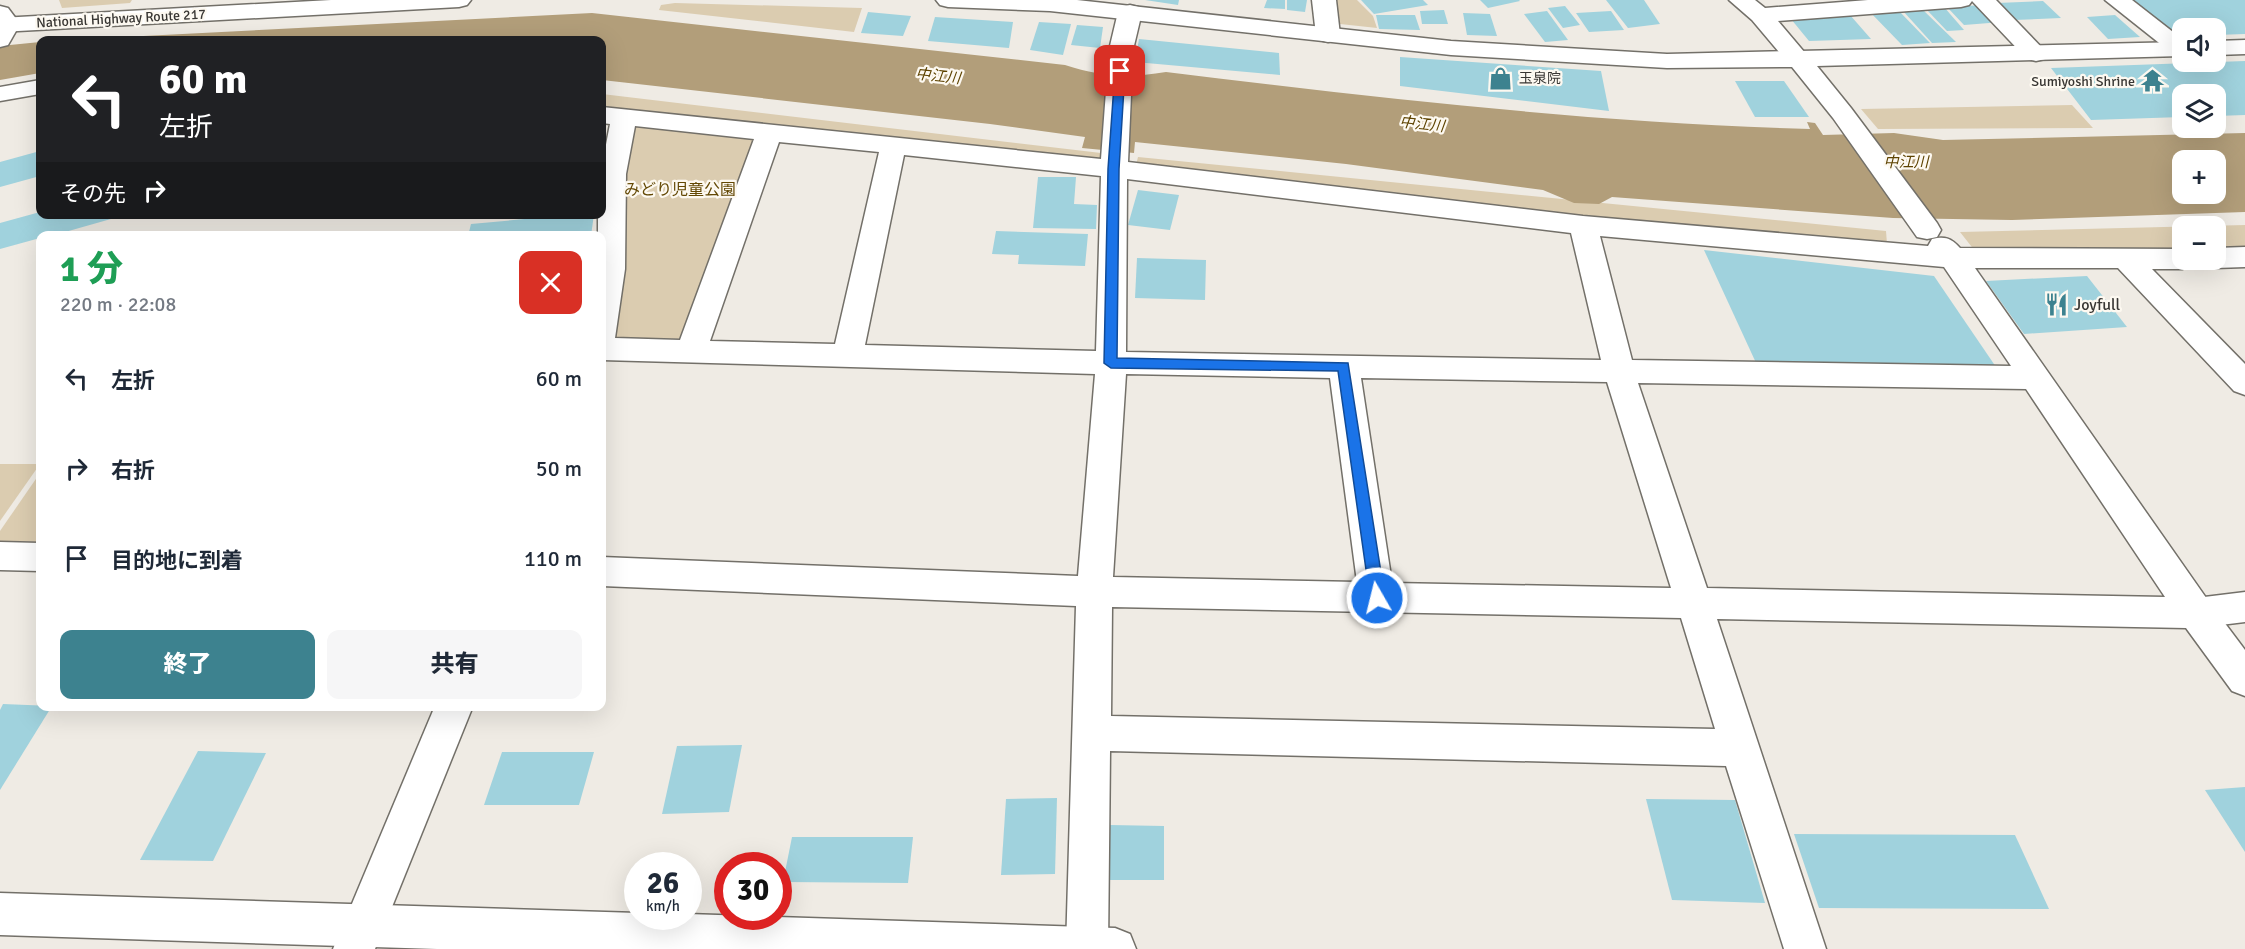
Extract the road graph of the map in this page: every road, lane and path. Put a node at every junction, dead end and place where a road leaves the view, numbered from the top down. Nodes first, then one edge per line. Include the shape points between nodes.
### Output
1 (459, 0) edge
2 (948, 0) edge
3 (1324, 0) edge
4 (1741, 0) edge
5 (1961, 0) edge
6 (1983, 0) edge
7 (2117, 0) edge
8 (1050, 2) edge
9 (1130, 12) junction
10 (1760, 15) junction
11 (2, 26) edge
12 (1328, 35) junction
13 (2172, 41) edge
14 (2245, 47) edge
15 (2226, 48) edge
16 (2172, 49) edge
17 (2036, 54) junction
18 (1800, 60) junction
19 (36, 88) edge
20 (0, 94) edge
21 (613, 116) edge
22 (769, 133) junction
23 (893, 146) junction
24 (1114, 163) junction
25 (1583, 225) junction
26 (2245, 257) edge
27 (1953, 258) junction
28 (2226, 258) edge
29 (2172, 259) edge
30 (2127, 260) junction
31 (606, 306) edge
32 (606, 349) edge
33 (691, 352) junction
34 (848, 357) junction
35 (1111, 363) junction
36 (1344, 367) junction
37 (1619, 371) junction
38 (2035, 378) junction
39 (2245, 383) edge
40 (0, 556) edge
41 (36, 557) edge
42 (606, 571) edge
43 (1094, 592) junction
44 (1377, 598) junction
45 (1695, 604) junction
46 (2245, 607) edge
47 (2196, 613) junction
48 (2245, 679) edge
49 (452, 711) edge
50 (1091, 733) junction
51 (1741, 748) junction
52 (0, 914) edge
53 (359, 937) edge
54 (1087, 949) edge
55 (1115, 949) edge
56 (1805, 949) edge

1 - 11 main road, National Highway Route 217
2 - 8 main road
3 - 12 main road
4 - 10 main road
5 - 10 main road
6 - 17 main road
7 - 13 main road
8 - 9 main road
9 - 12 main road
9 - 24 main road via 1121,50
10 - 18 main road
12 - 18 main road via 1529,54 1667,61
14 - 15 main road
16 - 17 main road
17 - 18 main road
18 - 27 main road via 1927,230
19 - 20 main road
21 - 22 main road
21 - 31 main road via 611,269
22 - 23 main road
22 - 33 main road
23 - 24 main road
23 - 34 main road
24 - 25 main road
24 - 35 main road
25 - 27 main road
25 - 37 main road
26 - 28 main road
27 - 30 main road
27 - 38 main road
29 - 30 main road
30 - 39 main road
32 - 33 main road
33 - 34 main road
34 - 35 main road
35 - 36 main road
35 - 43 main road
36 - 37 main road
36 - 44 main road
37 - 38 main road
37 - 45 main road
38 - 47 main road
40 - 41 main road
42 - 43 main road
43 - 44 main road
43 - 50 main road
44 - 45 main road
45 - 47 main road
45 - 51 main road
46 - 47 main road
47 - 48 main road
49 - 53 main road
50 - 51 main road
50 - 54 main road
51 - 56 main road
52 - 53 main road
53 - 54 main road
54 - 55 main road

